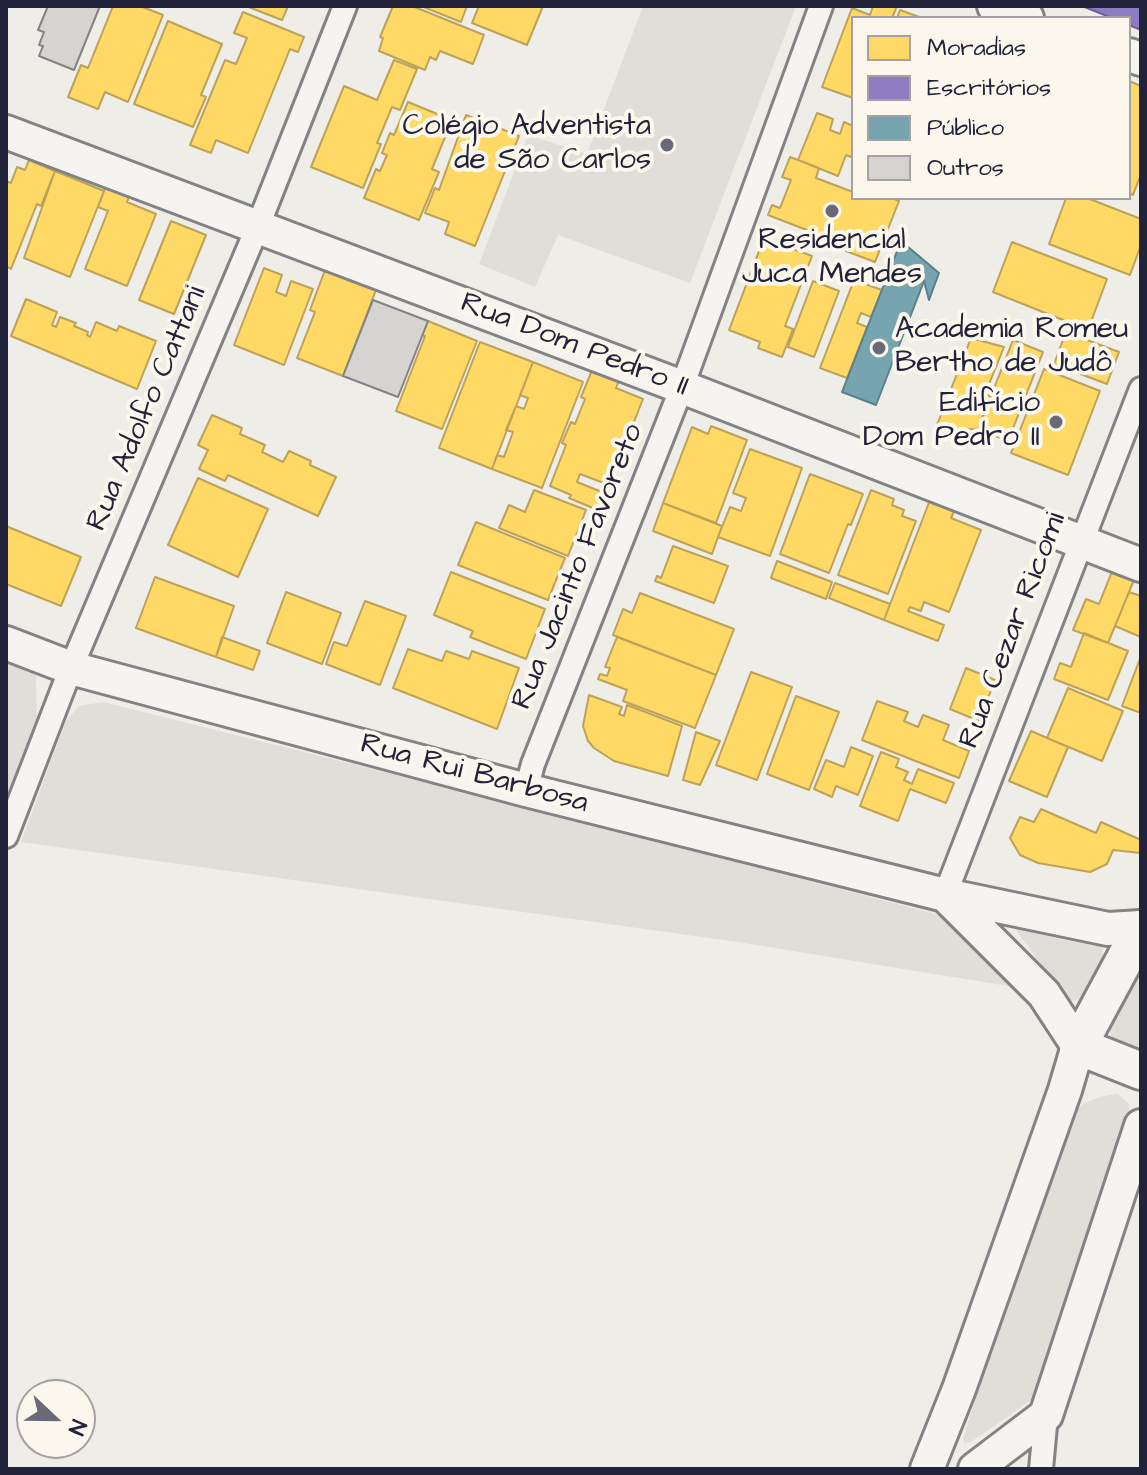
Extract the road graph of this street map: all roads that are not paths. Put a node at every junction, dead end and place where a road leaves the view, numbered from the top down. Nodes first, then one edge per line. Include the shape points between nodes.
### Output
1 (345, 6) edge
2 (821, 6) edge
3 (994, 6) edge
4 (1022, 16) edge
5 (6, 132) edge
6 (258, 226) junction
7 (682, 387) junction
8 (1141, 389) edge
9 (1081, 542) junction
10 (1141, 565) edge
11 (6, 643) edge
12 (71, 668) junction
13 (526, 790) junction
14 (6, 836) edge
15 (945, 895) junction
16 (1141, 928) edge
17 (1078, 1046) junction
18 (1141, 1071) edge
19 (1141, 1126) edge
20 (1046, 1415) junction
21 (927, 1469) edge
22 (975, 1469) edge
23 (1041, 1469) edge

1 - 6 street, Rua Adolfo Cattani
2 - 7 street, Rua Jacinto Favoreto
3 - 4 street
5 - 6 street, Rua Dom Pedro II
6 - 7 street, Rua Dom Pedro II
6 - 12 street, Rua Adolfo Cattani
7 - 9 street, Rua Dom Pedro II
7 - 13 street, Rua Jacinto Favoreto
8 - 9 street, Rua Cezar Ricomi
9 - 10 street, Rua Dom Pedro II
9 - 15 street, Rua Cezar Ricomi
11 - 12 street, Rua Rui Barbosa
12 - 13 street, Rua Rui Barbosa
12 - 14 street, Rua Adolfo Cattani
13 - 15 street, Rua Rui Barbosa
15 - 16 street, Rua Rui Barbosa via 1108,929
15 - 17 street via 1044,994
16 - 17 main road
17 - 18 main road
17 - 21 street
19 - 20 street
20 - 22 street
20 - 23 street

